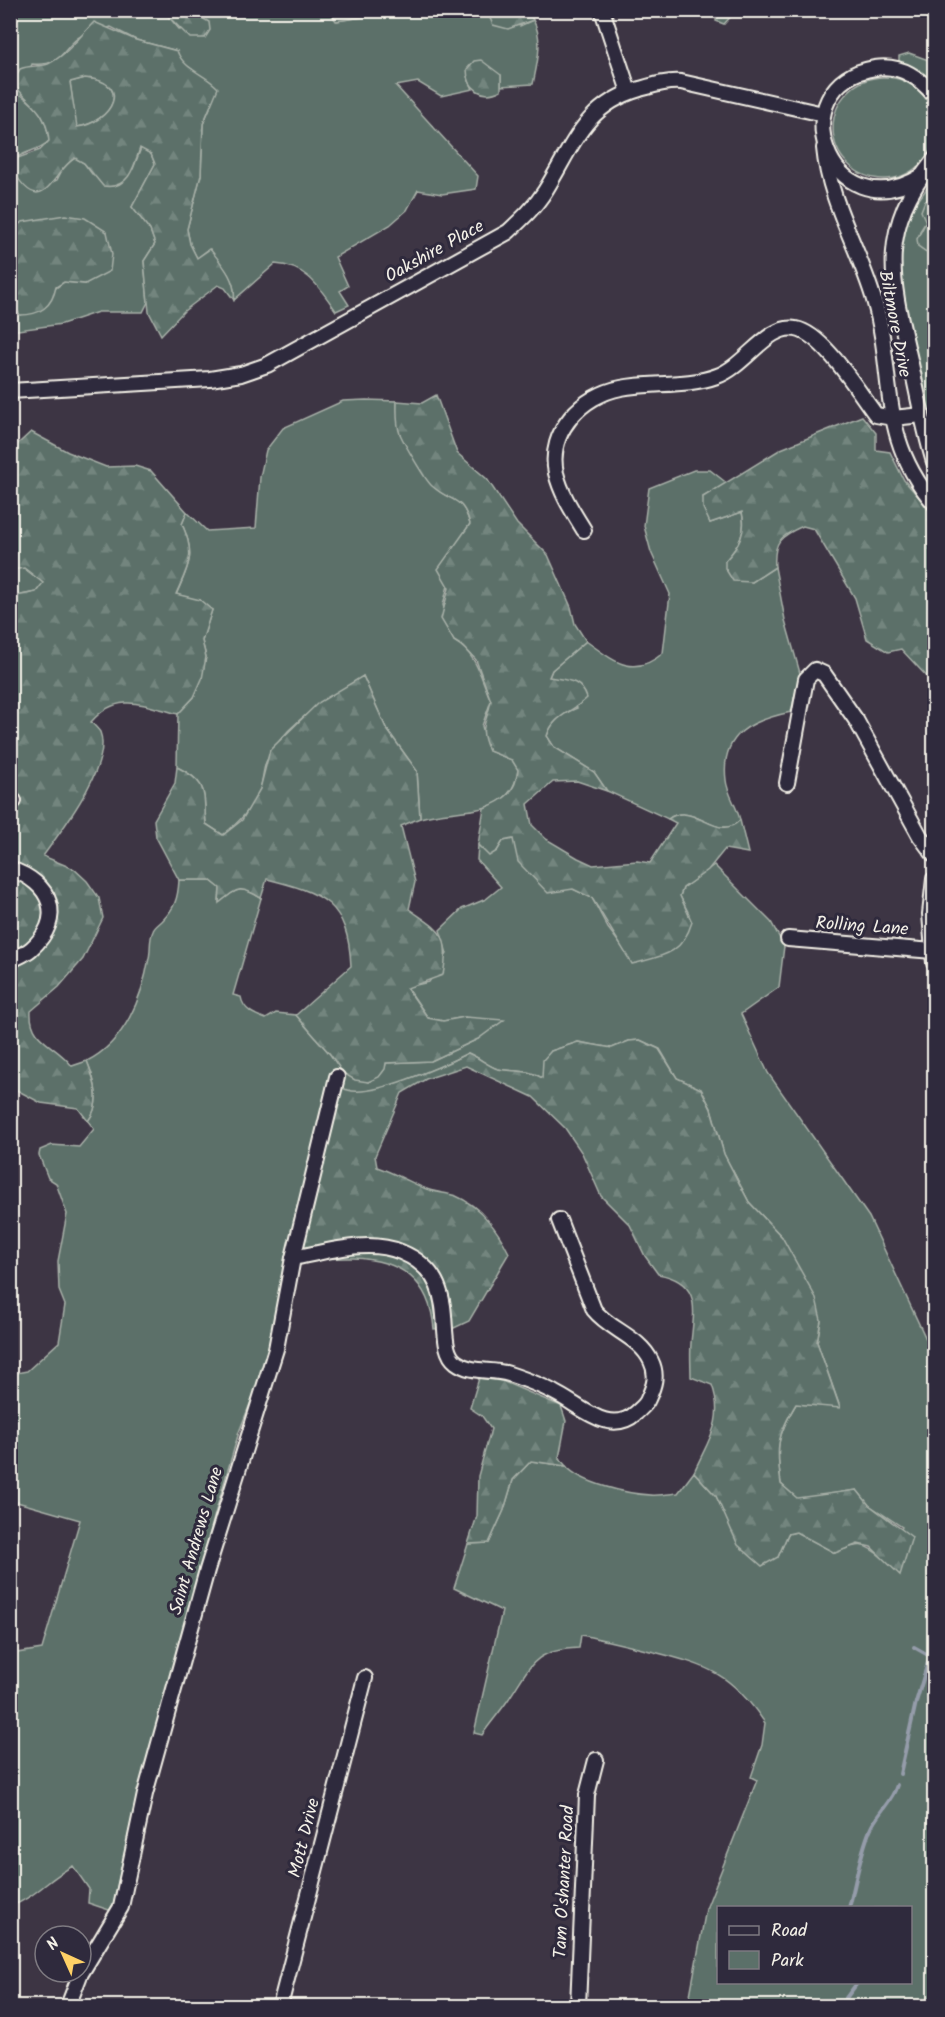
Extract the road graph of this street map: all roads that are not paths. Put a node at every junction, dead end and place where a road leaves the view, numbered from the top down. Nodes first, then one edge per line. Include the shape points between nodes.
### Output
1 (602, 10) edge
2 (629, 92) junction
3 (934, 95) edge
4 (823, 114) junction
5 (824, 148) junction
6 (934, 160) edge
7 (922, 176) junction
8 (10, 391) edge
9 (922, 415) junction
10 (893, 418) junction
11 (934, 462) edge
12 (934, 502) edge
13 (584, 530) dead end
14 (787, 783) dead end
15 (934, 855) edge
16 (10, 869) edge
17 (934, 879) edge
18 (788, 939) dead end
19 (934, 957) edge
20 (10, 961) edge
21 (337, 1077) dead end
22 (559, 1220) dead end
23 (293, 1258) junction
24 (364, 1678) dead end
25 (596, 1761) dead end
26 (68, 2007) edge
27 (280, 2007) edge
28 (578, 2007) edge

1 - 2 street
2 - 4 street, Oakshire Place via 670,81 681,82
2 - 8 street, Oakshire Place via 585,123 545,192 508,232 267,365 210,379
3 - 4 street, Biltmore Drive via 912,74 897,69 866,69 838,86
4 - 5 street, Biltmore Drive
5 - 7 street, Biltmore Drive via 843,176 869,188 891,189
5 - 10 street, Biltmore Drive via 831,191 876,306
6 - 7 street, Biltmore Drive
7 - 9 street, Biltmore Drive via 901,216 891,258 894,292
9 - 10 street
9 - 11 street, Biltmore Drive
10 - 12 street, Biltmore Drive via 902,455
10 - 13 street via 876,415 825,348 798,329 775,332 740,364 712,378 605,393 576,412 556,446 559,481
14 - 15 street via 806,679 815,670 824,674 856,720
16 - 20 street via 29,875 42,886 51,905 47,928 31,949
17 - 19 street via 930,914
18 - 19 street, Rolling Lane
21 - 23 street, Saint Andrews Lane
22 - 23 street via 594,1310 647,1352 654,1367 656,1382 646,1403 631,1417 614,1423 598,1419 552,1391 508,1374 471,1370 457,1362 446,1349 443,1298 434,1278 416,1260 399,1251 377,1246 350,1247
23 - 26 street, Saint Andrews Lane via 276,1349 207,1570 145,1794 121,1907 80,1975
24 - 27 street, Mott Drive
25 - 28 street, Tam O'shanter Road via 587,1795

